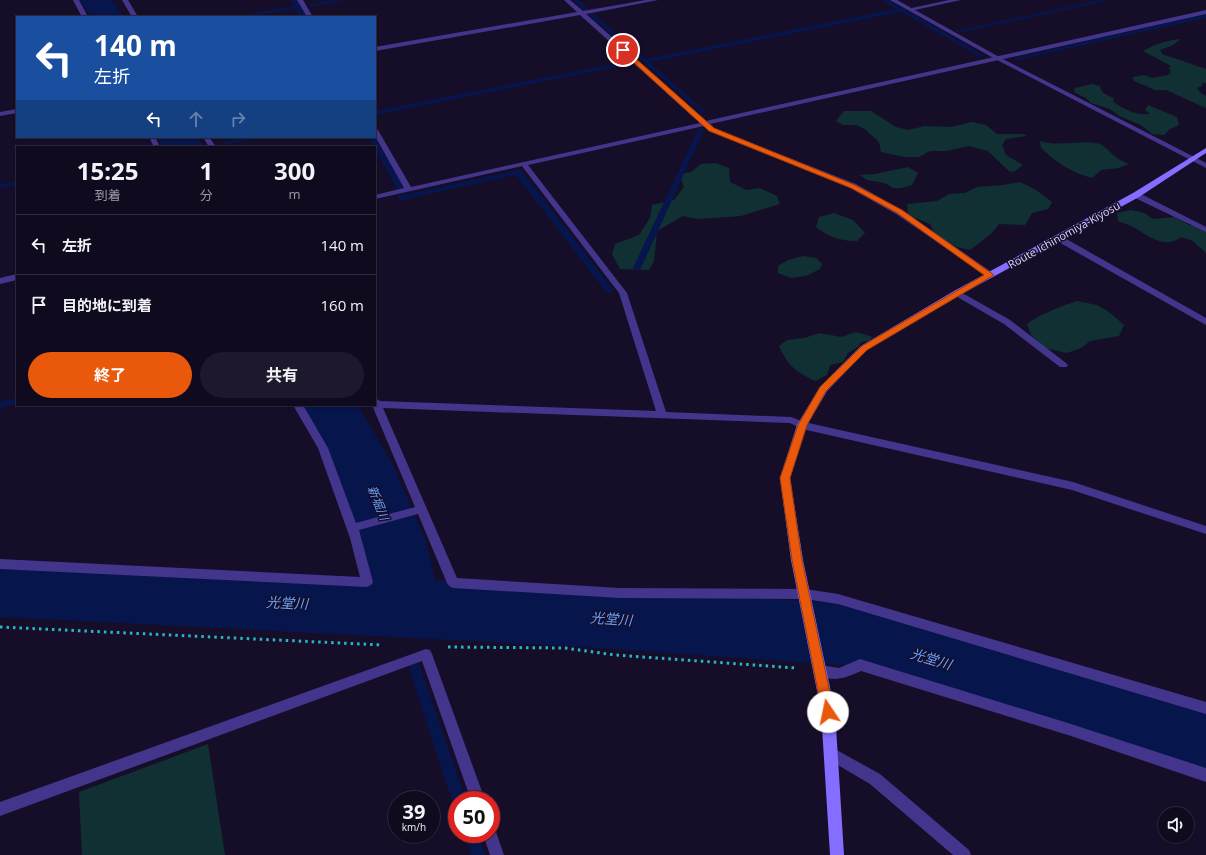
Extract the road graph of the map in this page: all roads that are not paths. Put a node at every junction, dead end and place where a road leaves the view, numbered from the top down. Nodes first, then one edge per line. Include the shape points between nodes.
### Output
1 (76, 0) edge
2 (125, 0) edge
3 (300, 0) edge
4 (567, 0) edge
5 (655, 0) edge
6 (893, 0) edge
7 (958, 0) edge
8 (910, 10) junction
9 (1206, 12) edge
10 (581, 13) junction
11 (84, 16) edge
12 (134, 16) edge
13 (309, 16) edge
14 (376, 50) edge
15 (999, 59) junction
16 (16, 111) edge
17 (0, 114) edge
18 (706, 124) junction
19 (376, 132) edge
20 (1206, 150) edge
21 (1193, 160) junction
22 (524, 164) junction
23 (1206, 166) edge
24 (409, 190) junction
25 (1136, 195) junction
26 (376, 197) edge
27 (1206, 230) edge
28 (1058, 238) junction
29 (990, 275) junction
30 (16, 277) edge
31 (0, 281) edge
32 (957, 293) junction
33 (1206, 322) edge
34 (1063, 365) dead end
35 (376, 403) edge
36 (299, 406) edge
37 (662, 414) junction
38 (802, 425) junction
39 (421, 509) junction
40 (352, 528) junction
41 (1206, 530) edge
42 (0, 564) edge
43 (805, 598) junction
44 (819, 666) junction
45 (1206, 708) edge
46 (831, 753) junction
47 (1206, 775) edge
48 (475, 791) edge
49 (0, 809) edge
50 (493, 843) edge
51 (497, 855) edge
52 (837, 855) edge
53 (964, 855) edge

1 - 11 street
2 - 12 street
3 - 13 street
4 - 10 street
5 - 10 street
6 - 8 street
7 - 8 street
8 - 15 street
9 - 15 street
10 - 14 street
10 - 18 street
15 - 18 street
15 - 21 street
16 - 17 street
18 - 22 street
18 - 29 street via 712,129 853,186 899,212
19 - 24 street
20 - 21 main road, Route Ichinomiya-Kiyosu
21 - 23 street
21 - 25 main road, Route Ichinomiya-Kiyosu
22 - 24 street
22 - 37 street via 623,294
24 - 26 street
25 - 27 street
25 - 28 main road, Route Ichinomiya-Kiyosu
28 - 29 main road, Route Ichinomiya-Kiyosu
28 - 33 street
29 - 32 main road, Route Ichinomiya-Kiyosu
30 - 31 street
32 - 34 street via 1007,322
32 - 38 main road, Route Ichinomiya-Kiyosu via 864,348 823,389
35 - 37 street
35 - 39 street
36 - 40 street via 324,448
37 - 38 street via 791,420
38 - 41 street via 1073,486
38 - 43 main road, Route Ichinomiya-Kiyosu via 785,478
39 - 40 street
39 - 43 street via 453,583
40 - 42 street via 367,582
43 - 44 main road, Route Ichinomiya-Kiyosu
43 - 45 street via 838,599
44 - 46 main road, Route Ichinomiya-Kiyosu via 828,712
44 - 47 street via 840,674 860,665
46 - 52 main road, Route Ichinomiya-Kiyosu
46 - 53 street via 875,779
48 - 49 street via 426,650
50 - 51 street

